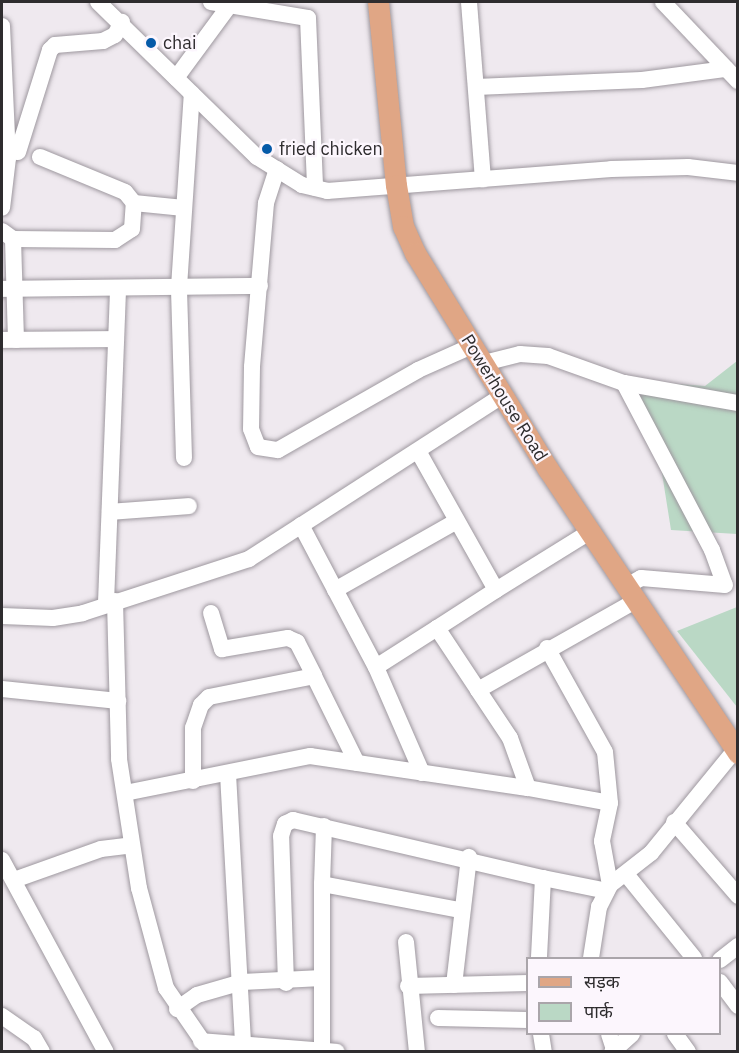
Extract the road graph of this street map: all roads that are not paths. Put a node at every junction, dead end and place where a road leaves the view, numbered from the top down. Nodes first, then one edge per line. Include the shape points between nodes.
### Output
1 (98, 2) edge
2 (211, 2) edge
3 (378, 2) edge
4 (470, 2) edge
5 (663, 2) edge
6 (230, 5) edge
7 (122, 22) junction
8 (2, 26) edge
9 (732, 75) edge
10 (176, 78) junction
11 (476, 87) junction
12 (192, 93) junction
13 (18, 152) dead end
14 (40, 157) dead end
15 (4, 169) edge
16 (277, 169) junction
17 (738, 173) edge
18 (483, 179) junction
19 (396, 185) junction
20 (315, 188) junction
21 (134, 203) junction
22 (2, 208) edge
23 (184, 208) junction
24 (8, 235) edge
25 (260, 286) junction
26 (178, 287) junction
27 (118, 288) junction
28 (9, 289) edge
29 (116, 339) junction
30 (9, 340) edge
31 (479, 354) junction
32 (624, 383) junction
33 (503, 395) junction
34 (738, 404) edge
35 (417, 451) junction
36 (184, 458) dead end
37 (189, 506) dead end
38 (110, 512) junction
39 (457, 521) junction
40 (301, 525) junction
41 (591, 531) junction
42 (731, 585) edge
43 (335, 590) junction
44 (496, 590) junction
45 (632, 593) junction
46 (111, 602) junction
47 (211, 613) dead end
48 (2, 616) edge
49 (437, 628) junction
50 (547, 648) junction
51 (376, 667) junction
52 (314, 676) junction
53 (2, 690) edge
54 (478, 690) junction
55 (118, 701) junction
56 (735, 748) edge
57 (357, 763) junction
58 (422, 773) junction
59 (228, 774) junction
60 (193, 781) junction
61 (528, 788) junction
62 (125, 793) junction
63 (610, 803) junction
64 (674, 822) junction
65 (324, 826) junction
66 (132, 844) junction
67 (469, 857) junction
68 (2, 860) edge
69 (626, 874) junction
70 (543, 878) junction
71 (14, 880) junction
72 (322, 884) junction
73 (608, 888) junction
74 (738, 896) edge
75 (460, 910) junction
76 (406, 942) dead end
77 (738, 946) edge
78 (539, 957) edge
79 (591, 957) edge
80 (693, 957) edge
81 (721, 959) edge
82 (322, 978) junction
83 (242, 982) junction
84 (286, 983) junction
85 (526, 983) edge
86 (721, 983) edge
87 (454, 985) junction
88 (408, 986) junction
89 (738, 1006) edge
90 (177, 1009) junction
91 (2, 1016) edge
92 (438, 1018) dead end
93 (526, 1020) edge
94 (541, 1035) edge
95 (630, 1035) edge
96 (676, 1035) edge
97 (243, 1044) junction
98 (206, 1046) edge
99 (612, 1047) edge
100 (330, 1051) edge
101 (42, 1052) edge
102 (106, 1052) edge
103 (417, 1052) edge
104 (544, 1052) edge
105 (688, 1052) edge

1 - 7 street
2 - 6 street
3 - 19 main road, Powerhouse Road
4 - 11 street
5 - 9 street
6 - 10 street
6 - 20 street via 308,18
7 - 10 street
7 - 13 street via 115,35 103,41 77,47 55,45 50,50
8 - 15 street
9 - 11 street
10 - 12 street
11 - 18 street
12 - 16 street
12 - 23 street
14 - 21 street via 116,187
15 - 22 street
16 - 20 street
16 - 25 street via 266,203
17 - 18 street via 655,168
18 - 19 street
19 - 20 street via 327,192
19 - 31 main road, Powerhouse Road via 404,226 415,253
21 - 23 street
21 - 24 street via 132,229 115,240
23 - 26 street
24 - 28 street
25 - 26 street
25 - 31 street via 251,429 258,447 266,451 278,450 418,370
26 - 27 street
26 - 36 street
27 - 28 street
27 - 29 street
28 - 30 street
29 - 30 street
29 - 38 street
31 - 32 street via 548,356
31 - 33 main road, Powerhouse Road
32 - 34 street
32 - 42 street
33 - 35 street
33 - 41 main road, Powerhouse Road
35 - 39 street
35 - 40 street
37 - 38 street
38 - 46 street
39 - 43 street
39 - 44 street
40 - 43 street
40 - 46 street via 225,569
41 - 44 street
41 - 45 main road, Powerhouse Road
42 - 45 street via 641,578
43 - 51 street
44 - 49 street
45 - 50 street
45 - 56 main road, Powerhouse Road
46 - 48 street via 53,618
46 - 55 street
47 - 52 street via 222,649 288,638 297,642
49 - 51 street
49 - 54 street
50 - 54 street
50 - 63 street via 605,752
51 - 58 street
52 - 57 street
52 - 60 street via 209,697 195,714
53 - 55 street
54 - 61 street via 510,738
55 - 62 street
56 - 64 street
57 - 58 street
57 - 59 street via 310,756
58 - 61 street
59 - 60 street
59 - 83 street
60 - 62 street
61 - 63 street
62 - 66 street
63 - 73 street via 602,841
64 - 69 street
64 - 74 street
65 - 67 street
65 - 72 street
65 - 84 street via 293,820 285,824 281,836
66 - 71 street via 101,849
66 - 90 street via 142,899
67 - 70 street
67 - 75 street
68 - 71 street
69 - 73 street
69 - 80 street
70 - 73 street
70 - 78 street
71 - 102 street
72 - 75 street
72 - 82 street
73 - 79 street via 599,907
75 - 87 street
76 - 88 street
77 - 81 street
82 - 84 street
82 - 100 street
83 - 84 street
83 - 90 street via 197,995
83 - 97 street
85 - 87 street
86 - 89 street
87 - 88 street
88 - 103 street
90 - 98 street
91 - 101 street via 34,1038
92 - 93 street
94 - 104 street
95 - 99 street
96 - 105 street
97 - 98 street
97 - 100 street

